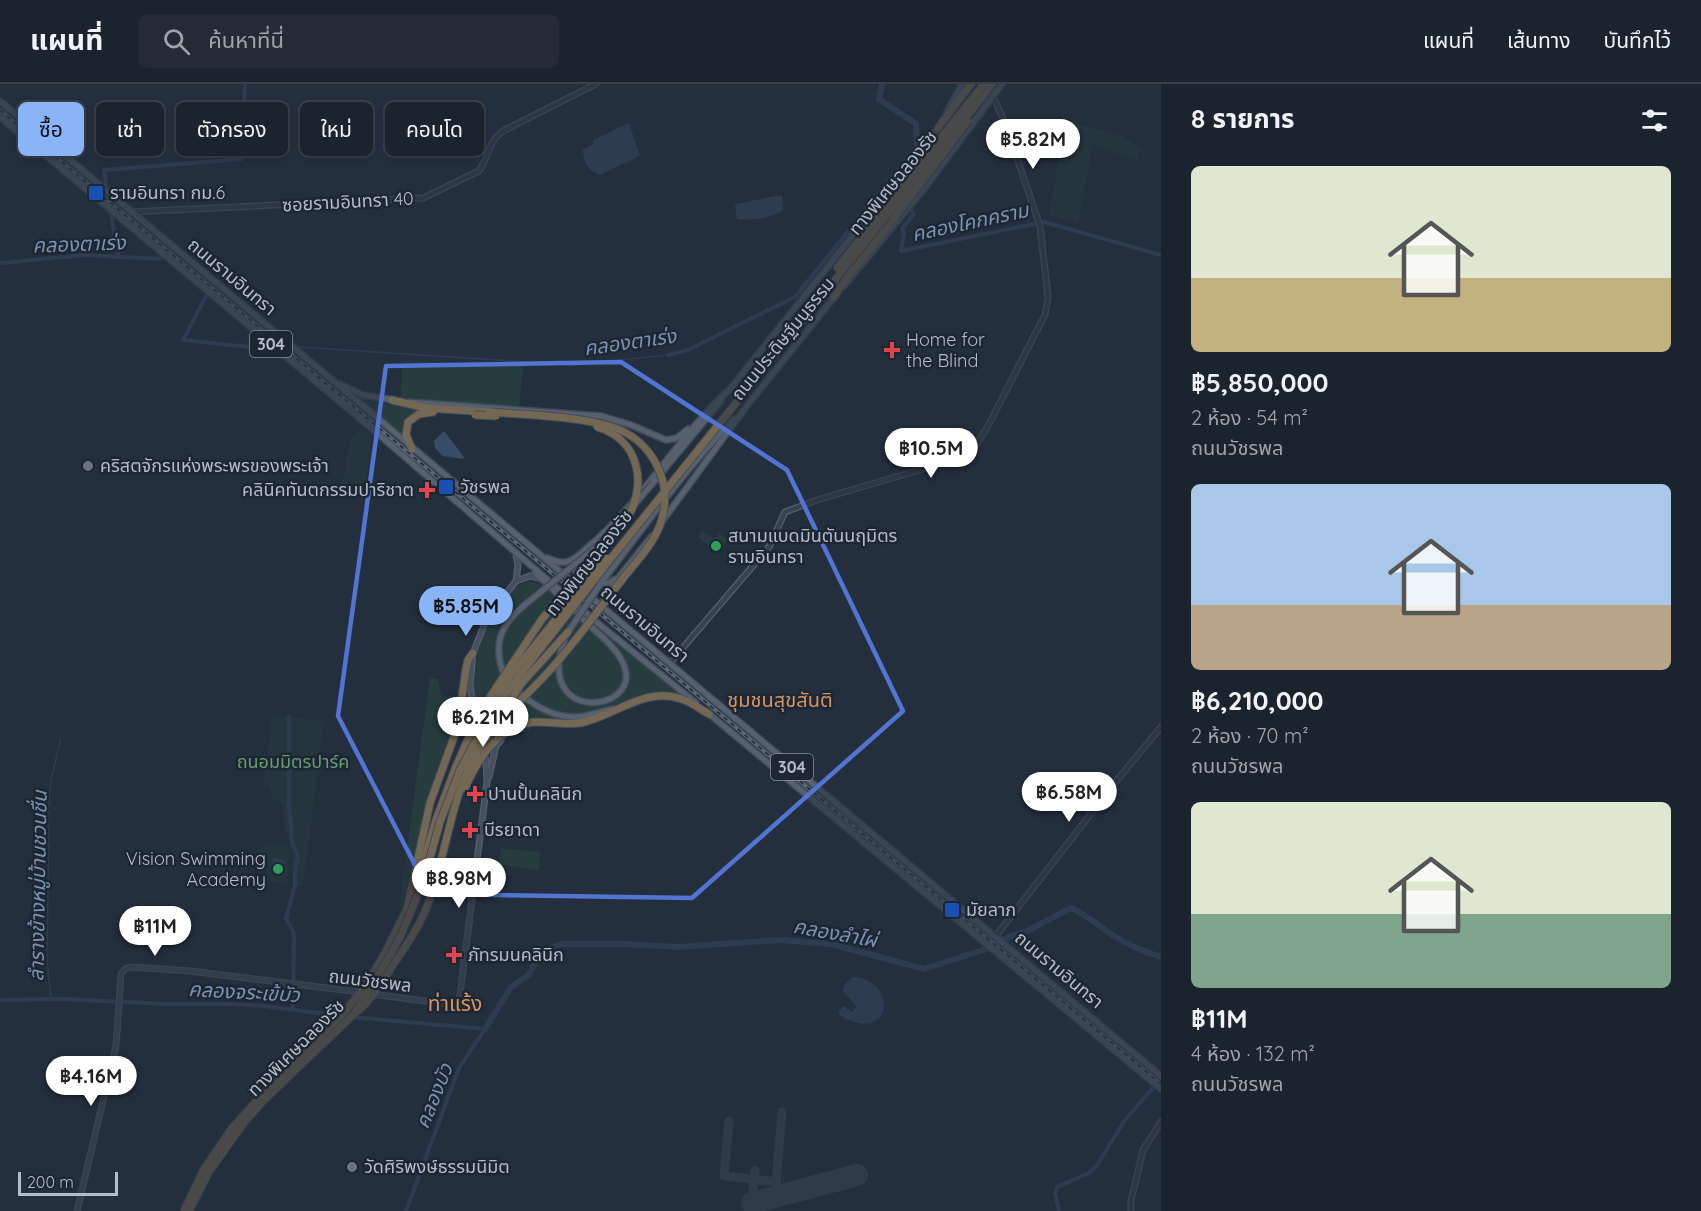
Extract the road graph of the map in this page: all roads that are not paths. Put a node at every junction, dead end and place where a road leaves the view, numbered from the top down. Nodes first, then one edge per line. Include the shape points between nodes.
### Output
1 (596, 84) edge
2 (962, 84) edge
3 (971, 84) edge
4 (984, 84) edge
5 (992, 84) edge
6 (1002, 84) edge
7 (983, 96) junction
8 (993, 96) junction
9 (0, 101) edge
10 (0, 117) edge
11 (938, 128) junction
12 (902, 174) junction
13 (924, 189) junction
14 (131, 212) junction
15 (120, 217) junction
16 (834, 297) junction
17 (324, 374) junction
18 (731, 388) junction
19 (392, 400) joint
20 (746, 407) junction
21 (708, 409) junction
22 (490, 410) junction
23 (377, 419) junction
24 (370, 427) junction
25 (412, 449) junction
26 (488, 528) junction
27 (540, 555) junction
28 (516, 556) junction
29 (578, 556) junction
30 (619, 576) junction
31 (543, 580) junction
32 (516, 581) junction
33 (613, 617) junction
34 (568, 632) junction
35 (473, 653) junction
36 (669, 664) junction
37 (515, 690) junction
38 (621, 707) junction
39 (709, 714) junction
40 (500, 725) junction
41 (1161, 727) edge
42 (477, 728) junction
43 (490, 734) junction
44 (506, 735) joint
45 (470, 737) junction
46 (487, 782) junction
47 (451, 822) junction
48 (915, 870) junction
49 (907, 880) junction
50 (407, 909) junction
51 (997, 938) junction
52 (1039, 974) junction
53 (1031, 982) junction
54 (354, 1014) junction
55 (1161, 1076) edge
56 (1161, 1089) edge
57 (1161, 1122) edge
58 (77, 1211) edge
59 (184, 1211) edge
60 (189, 1211) edge
61 (1131, 1211) edge

1 - 14 street, ซอยรามอินทรา 40 via 497,135 479,171 423,198
2 - 11 main road, ถนนประดิษฐ์มนูธรรม
3 - 11 highway
4 - 45 highway, ทางพิเศษฉลองรัช, bridge via 547,627
5 - 7 highway, ทางพิเศษฉลองรัช
6 - 8 main road, ถนนประดิษฐ์มนูธรรม
7 - 16 highway, bridge
7 - 54 highway, ทางพิเศษฉลองรัช, bridge via 623,544 487,720 460,770 424,880 401,935
8 - 13 main road, ถนนประดิษฐ์มนูธรรม
8 - 36 street via 1039,220 1048,289 1045,315 1002,400 972,449 962,456 785,512 769,548
9 - 14 main road, ถนนรามอินทรา / 304
10 - 15 main road, ถนนรามอินทรา / 304
11 - 12 main road, ถนนประดิษฐ์มนูธรรม
12 - 13 main road via 920,170
12 - 18 main road, ถนนประดิษฐ์มนูธรรม
13 - 16 main road, ถนนประดิษฐ์มนูธรรม
14 - 15 main road
14 - 17 main road, ถนนรามอินทรา / 304
15 - 24 main road, ถนนรามอินทรา / 304
16 - 20 main road, ถนนประดิษฐ์มนูธรรม
17 - 19 main road via 363,395
17 - 23 main road, ถนนรามอินทรา / 304
18 - 21 main road, ถนนประดิษฐ์มนูธรรม
18 - 37 main road, bridge via 600,544 515,613 505,626 499,641 500,666
19 - 22 highway via 426,408
20 - 30 main road, ถนนประดิษฐ์มนูธรรม
20 - 34 main road, bridge via 666,497
21 - 22 main road, bridge via 672,440 608,418
21 - 29 main road, ถนนประดิษฐ์มนูธรรม via 618,517
22 - 43 highway, bridge via 594,423 623,431 639,441 656,461 664,489 660,525 638,560 566,652
23 - 24 main road
23 - 25 main road, ถนนรามอินทรา / 304
24 - 26 main road, ถนนรามอินทรา / 304
25 - 27 main road, ถนนรามอินทรา / 304
25 - 45 highway, bridge via 405,431 414,416 430,412 475,415 602,429 614,435 629,452 636,468 637,496 630,514 537,627 499,681
26 - 28 main road
26 - 39 main road, ถนนรามอินทรา / 304
27 - 29 main road via 562,562
27 - 33 main road, ถนนรามอินทรา / 304
28 - 31 main road
28 - 32 main road
29 - 30 main road via 575,571 589,585 604,585
30 - 33 main road, ถนนประดิษฐ์มนูธรรม via 604,602
31 - 32 main road via 530,576
31 - 34 main road, bridge via 622,660 626,672 624,685 616,696 596,703 578,699 560,681 558,659
32 - 35 main road, ถนนวัชรพล via 487,618
33 - 36 main road, ถนนรามอินทรา / 304
34 - 43 highway, bridge via 521,684
35 - 42 main road, ถนนวัชรพล via 470,698
35 - 50 highway via 468,660 458,726 427,815
36 - 48 main road, ถนนรามอินทรา / 304
37 - 38 main road, bridge via 559,715 573,717
37 - 40 main road, bridge via 519,704 516,714
38 - 39 highway via 669,696
38 - 47 highway, bridge via 582,722 533,722 507,730 488,748
39 - 49 main road, ถนนรามอินทรา / 304
40 - 42 main road
40 - 44 main road via 497,732
41 - 51 street
42 - 46 main road, ถนนวัชรพล via 484,749
43 - 47 highway, bridge via 462,785
44 - 46 main road via 496,746
45 - 50 highway, ทางพิเศษฉลองรัช via 436,820
46 - 58 main road, ถนนวัชรพล via 459,1000 454,1005 190,971 131,967 123,971 115,1054
47 - 54 highway, bridge via 424,915 383,981
48 - 49 main road
48 - 51 main road, ถนนรามอินทรา / 304
49 - 53 main road, ถนนรามอินทรา / 304
50 - 59 highway, ทางพิเศษฉลองรัช, bridge via 369,980 338,1020 233,1127 204,1169
51 - 52 main road, ถนนรามอินทรา / 304
52 - 53 main road
52 - 55 main road, ถนนรามอินทรา / 304
53 - 56 main road, ถนนรามอินทรา / 304
54 - 60 highway, ทางพิเศษฉลองรัช, bridge via 243,1124 209,1172
57 - 61 street via 1143,1150

